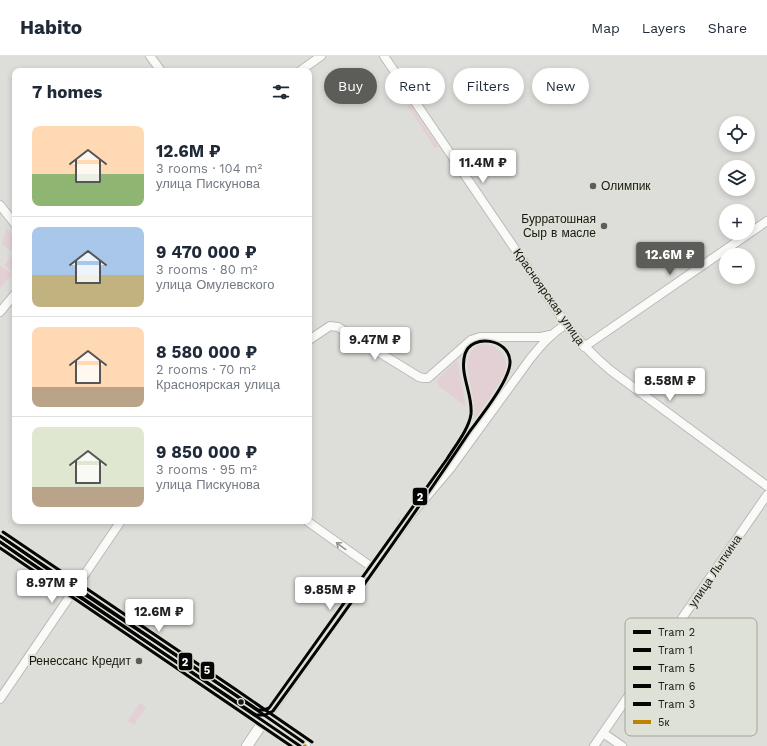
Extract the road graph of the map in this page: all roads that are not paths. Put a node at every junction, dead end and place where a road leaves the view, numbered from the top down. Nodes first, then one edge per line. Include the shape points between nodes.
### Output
1 (150, 56) edge
2 (321, 56) edge
3 (384, 56) edge
4 (159, 68) edge
5 (304, 68) edge
6 (0, 205) edge
7 (12, 220) edge
8 (767, 221) edge
9 (12, 297) edge
10 (0, 311) edge
11 (566, 324) junction
12 (551, 335) junction
13 (312, 338) edge
14 (584, 347) junction
15 (767, 486) edge
16 (767, 495) edge
17 (119, 524) edge
18 (311, 524) edge
19 (0, 539) edge
20 (372, 568) junction
21 (74, 590) junction
22 (682, 618) edge
23 (0, 699) edge
24 (625, 701) edge
25 (266, 718) junction
26 (603, 733) junction
27 (247, 746) edge
28 (305, 746) edge
29 (594, 746) edge
30 (622, 746) edge

1 - 4 street
2 - 5 street
3 - 11 street, Красноярская улица
6 - 7 street
8 - 14 street
9 - 10 street
11 - 12 street
11 - 14 street, Красноярская улица
12 - 13 street via 474,338 428,378 419,377 338,327 330,326
12 - 20 street via 530,359 450,469 410,516
14 - 15 street, Красноярская улица via 610,370
16 - 22 street, улица Лыткина
17 - 21 street
20 -> 18 street
19 - 21 main road
20 - 25 street
21 - 23 street
21 - 25 main road
24 - 26 street, улица Лыткина
25 - 27 main road
25 - 28 main road
26 - 29 street, улица Лыткина
26 - 30 street

